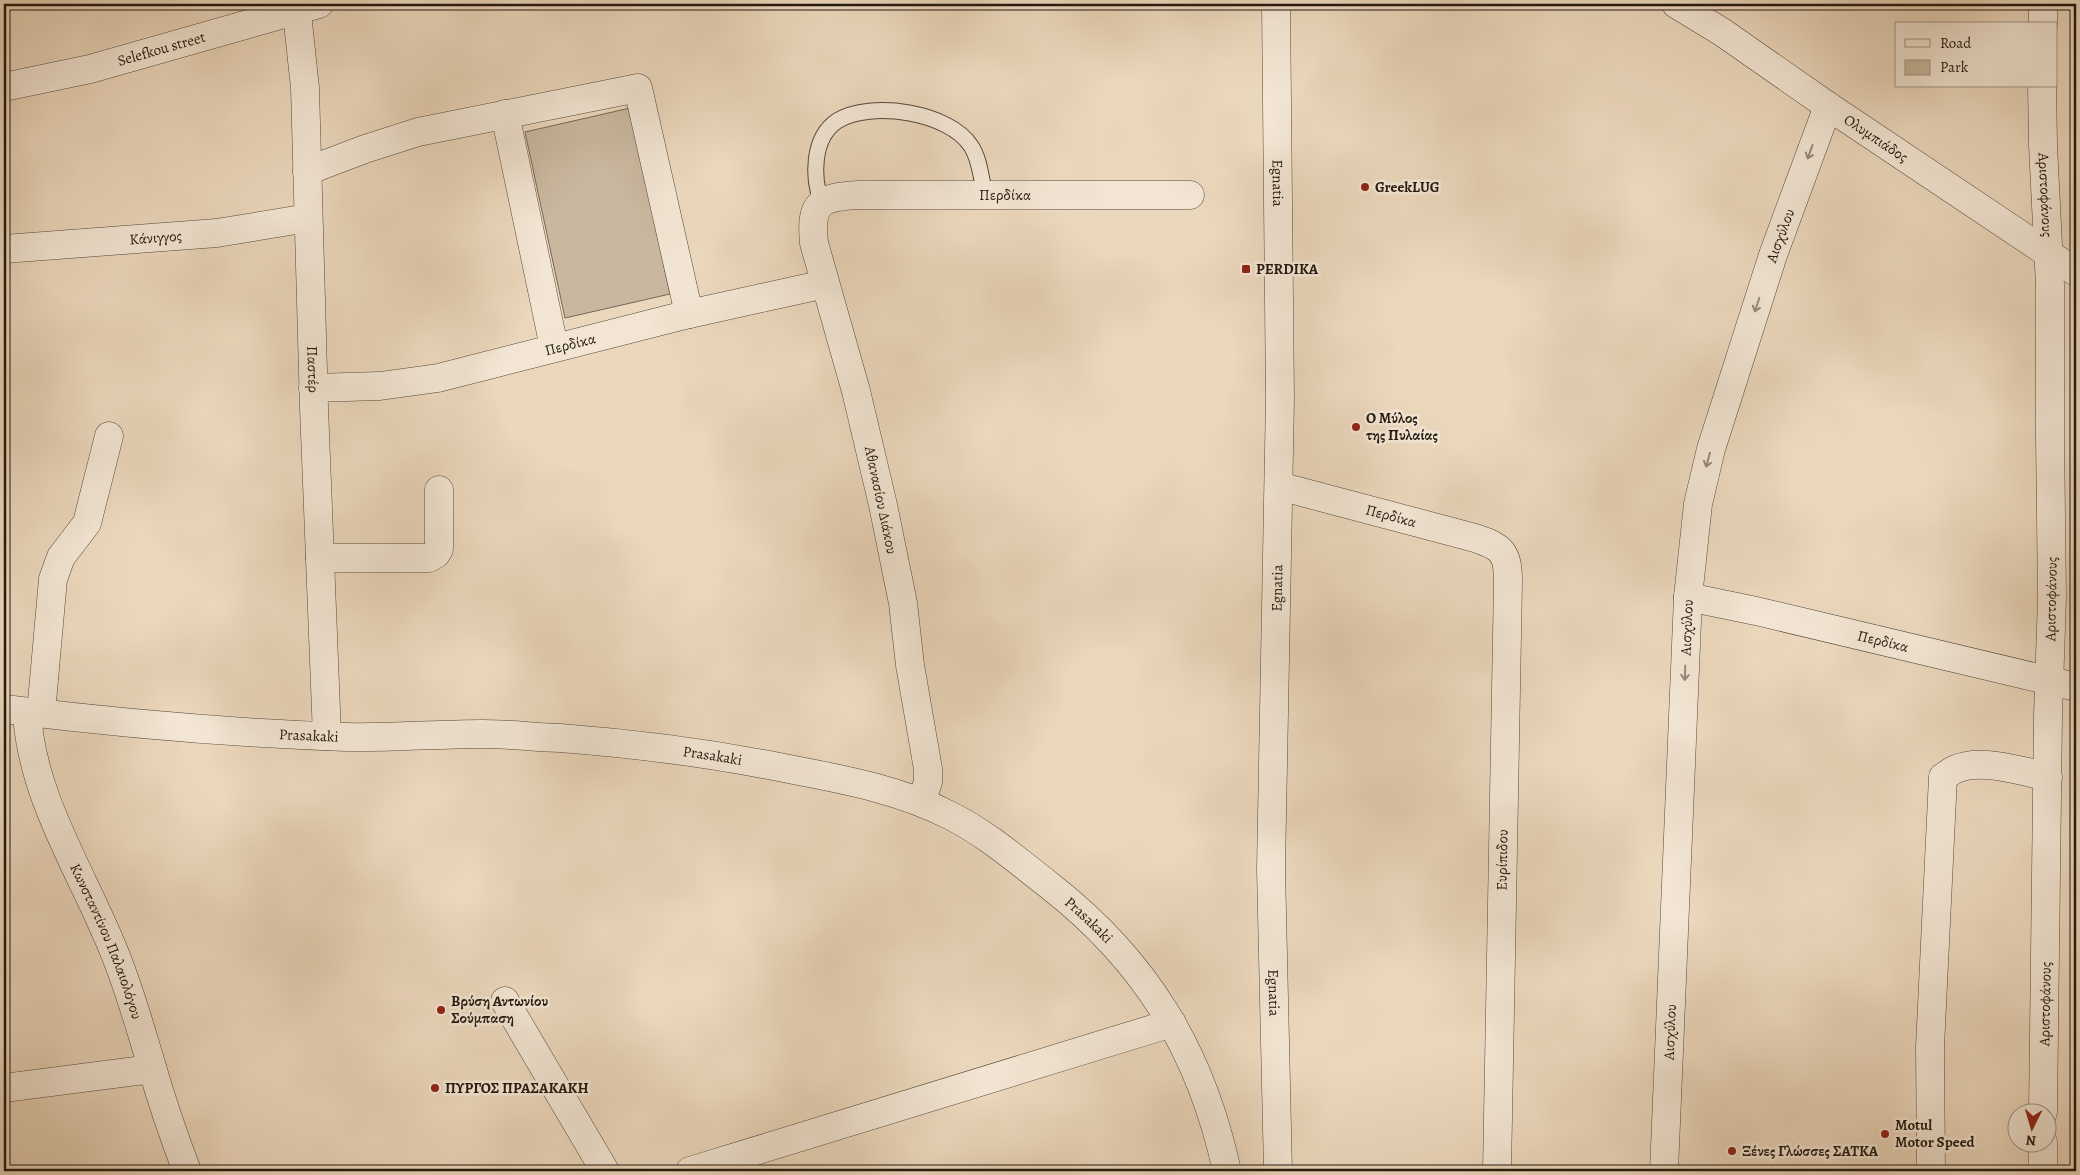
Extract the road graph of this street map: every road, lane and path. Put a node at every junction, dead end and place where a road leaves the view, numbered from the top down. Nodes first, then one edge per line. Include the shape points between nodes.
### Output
1 (1276, 4) edge
2 (1676, 4) edge
3 (2043, 4) edge
4 (304, 6) edge
5 (2043, 22) edge
6 (4, 87) edge
7 (2042, 88) edge
8 (1828, 106) junction
9 (504, 114) junction
10 (307, 171) junction
11 (985, 194) junction
12 (1190, 195) dead end
13 (822, 202) junction
14 (308, 218) junction
15 (4, 249) edge
16 (2050, 254) junction
17 (2076, 272) edge
18 (825, 284) junction
19 (689, 314) junction
20 (554, 347) junction
21 (313, 388) junction
22 (109, 436) dead end
23 (1279, 486) junction
24 (439, 490) dead end
25 (1501, 550) joint
26 (320, 558) junction
27 (1688, 597) junction
28 (2049, 679) junction
29 (2076, 687) edge
30 (24, 711) edge
31 (327, 736) junction
32 (2048, 777) junction
33 (921, 802) junction
34 (506, 1001) dead end
35 (1172, 1023) junction
36 (152, 1069) junction
37 (4, 1088) edge
38 (2043, 1102) edge
39 (2043, 1152) edge
40 (187, 1171) edge
41 (605, 1171) edge
42 (690, 1171) edge
43 (1227, 1171) edge
44 (1278, 1171) edge
45 (1497, 1171) edge
46 (1664, 1171) edge
47 (1931, 1171) edge
48 (2042, 1171) edge

1 - 23 street, Egnatia
2 - 8 street, Ολυμπιάδος
3 - 5 street
4 - 6 street, Selefkou street via 90,69
4 - 10 street, Παστέρ
7 - 16 street, Αριστοφάνους
8 - 16 street, Ολυμπιάδος
8 -> 27 street, Αισχύλου via 1773,255 1711,449 1698,504
9 - 10 street via 396,138
9 - 19 street via 638,88
9 - 20 street
10 - 14 street, Παστέρ
11 - 12 street, Περδίκα
11 - 13 street, Περδίκα via 858,195 832,197
11 - 13 lane via 972,147 962,135 935,119 878,111 858,113 835,122 822,140 816,165 816,184
13 - 18 street, Αθανασίου Διάκου via 815,212 813,228
14 - 15 street, Κάνιγγος via 199,235
14 - 21 street, Παστέρ
16 - 17 street, Ολυμπιάδος
16 - 28 street, Αριστοφάνους via 2052,598
18 - 19 street, Περδίκα
18 - 33 street, Αθανασίου Διάκου via 864,424 903,602 928,769 928,782
19 - 20 street, Περδίκα
20 - 21 street, Περδίκα via 410,383
21 - 26 street, Παστέρ
22 - 30 street, Κωνσταντίνου Παλαιολόγου via 88,523 56,566
23 - 25 street, Περδίκα via 1464,534
23 - 44 street, Egnatia via 1271,869
24 - 26 street via 439,549 436,554 429,558
25 - 45 street, Ευρίπιδου via 1508,582
26 - 31 street, Παστέρ
27 - 28 street, Περδίκα
27 -> 46 street, Αισχύλου
28 - 29 street, Περδίκα
28 - 32 street, Αριστοφάνους
30 - 31 street, Prasakaki via 158,726
30 - 36 street, Κωνσταντίνου Παλαιολόγου via 37,771 52,813 116,955
31 - 33 street, Prasakaki via 484,734 612,742 722,756 837,778
32 - 38 street, Αριστοφάνους
32 - 47 street via 1998,766 1977,766 1956,769 1944,778 1930,1047
33 - 35 street, Prasakaki via 968,826 1089,918 1126,958
34 - 41 street
35 - 42 street
35 - 43 street, Prasakaki via 1204,1087
36 - 37 street
36 - 40 street, Κωνσταντίνου Παλαιολόγου
39 - 48 street

